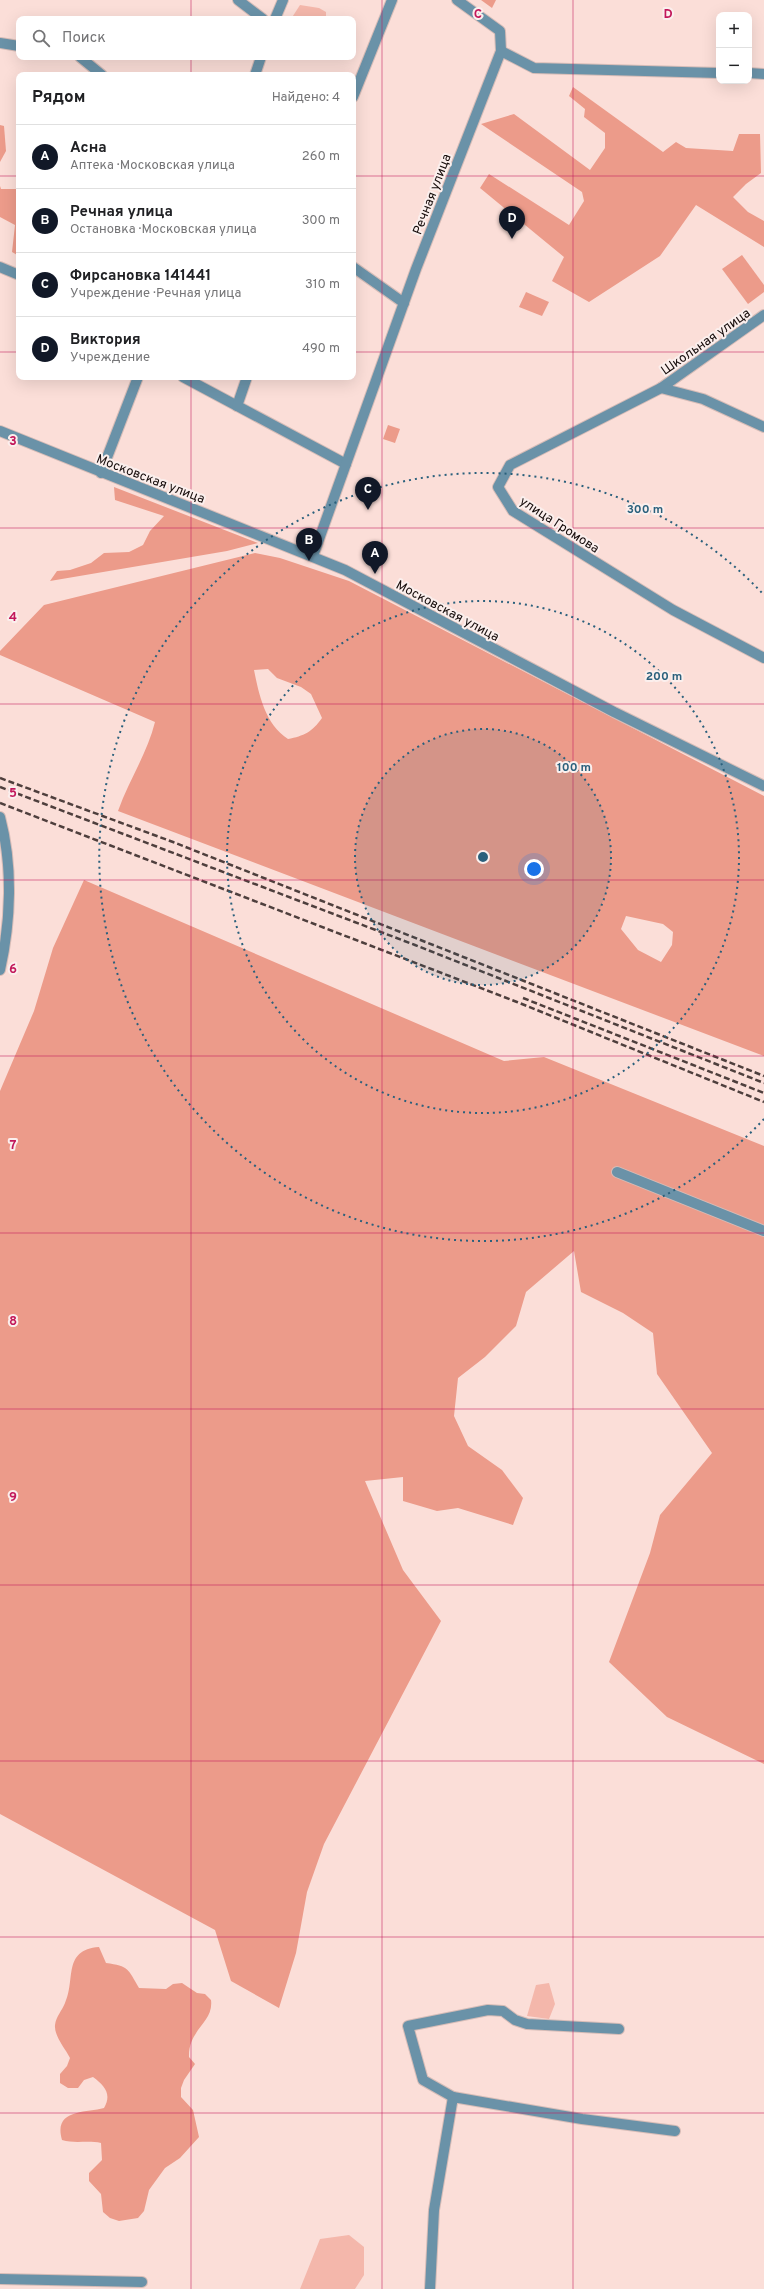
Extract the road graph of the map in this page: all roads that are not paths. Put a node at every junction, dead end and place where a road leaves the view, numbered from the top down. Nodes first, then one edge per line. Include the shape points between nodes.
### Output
1 (238, 0) edge
2 (282, 0) edge
3 (392, 0) edge
4 (457, 0) edge
5 (259, 16) edge
6 (277, 16) edge
7 (0, 43) edge
8 (16, 46) edge
9 (500, 51) junction
10 (84, 60) edge
11 (260, 60) edge
12 (98, 72) edge
13 (256, 72) edge
14 (716, 73) edge
15 (752, 73) edge
16 (764, 74) edge
17 (356, 90) edge
18 (0, 267) edge
19 (356, 269) edge
20 (16, 274) edge
21 (404, 303) junction
22 (764, 315) edge
23 (137, 380) edge
24 (189, 380) edge
25 (247, 380) edge
26 (661, 388) junction
27 (237, 406) junction
28 (764, 427) edge
29 (0, 431) edge
30 (346, 464) junction
31 (101, 473) junction
32 (313, 556) junction
33 (764, 658) edge
34 (764, 786) edge
35 (0, 816) edge
36 (0, 970) edge
37 (617, 1172) dead end
38 (764, 1231) edge
39 (619, 2029) dead end
40 (453, 2098) junction
41 (675, 2131) dead end
42 (0, 2278) edge
43 (142, 2282) dead end
44 (430, 2289) edge

1 - 5 street
2 - 6 street
3 - 17 street
4 - 9 street via 500,31
7 - 8 street
9 - 14 street via 534,68
9 - 21 street, Речная улица
10 - 12 street
11 - 13 street
15 - 16 street
18 - 20 street
19 - 21 street
21 - 30 street, Речная улица
22 - 26 street, Школьная улица
23 - 31 street
24 - 27 street
25 - 27 street
26 - 28 street via 703,399
26 - 33 street, улица Громова via 510,465 498,487 513,511 673,610
27 - 30 street
29 - 31 street, Московская улица
30 - 32 street, Речная улица
31 - 32 street, Московская улица
32 - 34 street, Московская улица via 345,570 614,712
35 - 36 street via 9,885 8,917
37 - 38 street
39 - 40 street via 527,2024 515,2020 503,2011 488,2010 408,2026 423,2080
40 - 41 street via 582,2120
40 - 44 street via 434,2210
42 - 43 street

